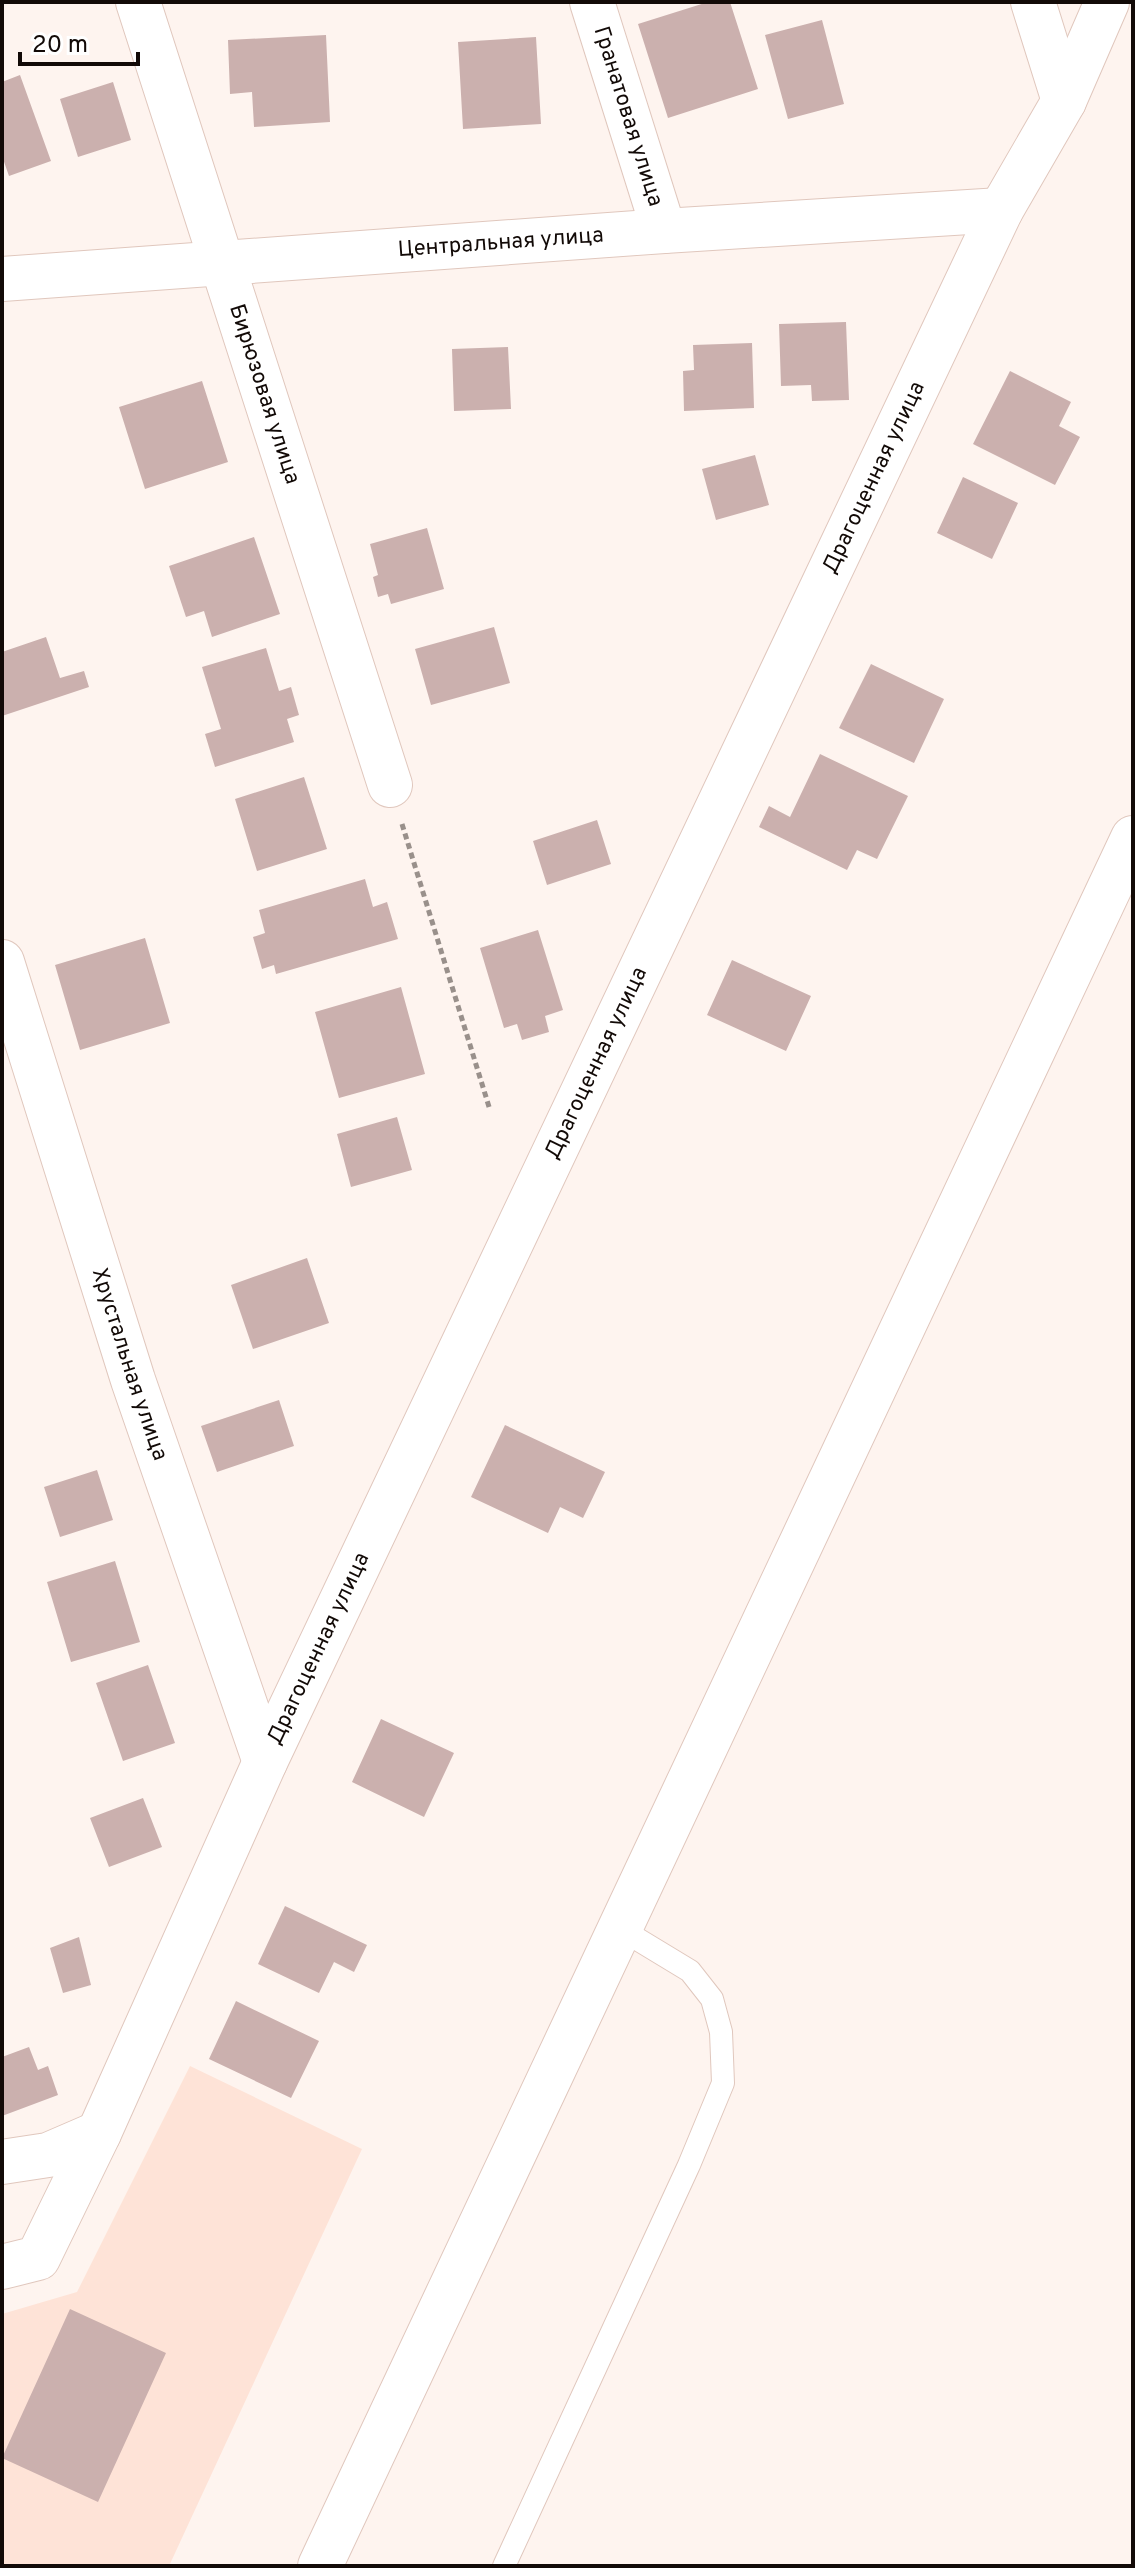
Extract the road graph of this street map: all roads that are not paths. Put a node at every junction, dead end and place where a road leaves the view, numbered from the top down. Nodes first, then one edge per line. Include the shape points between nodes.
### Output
1 (138, 2) edge
2 (592, 2) edge
3 (1033, 2) edge
4 (1107, 2) edge
5 (1064, 101) junction
6 (1001, 210) junction
7 (664, 231) junction
8 (221, 263) junction
9 (2, 279) edge
10 (390, 785) road end
11 (1133, 838) edge
12 (2, 962) edge
13 (265, 1762) junction
14 (619, 1928) junction
15 (99, 2133) junction
16 (2, 2162) edge
17 (2, 2267) edge
18 (320, 2566) edge
19 (504, 2566) edge

1 - 8 street, Бирюзовая улица
2 - 7 street, Гранатовая улица
3 - 5 street
4 - 5 street, Драгоценная улица
5 - 6 street, Драгоценная улица
6 - 7 street, Центральная улица
6 - 13 street, Драгоценная улица
7 - 8 street, Центральная улица
8 - 9 street, Центральная улица
8 - 10 street, Бирюзовая улица
11 - 14 street
12 - 13 street, Хрустальная улица via 133,1380
13 - 15 street, Драгоценная улица
14 - 18 street
14 - 19 lane via 690,1971 712,1999 721,2032 723,2083
15 - 16 street via 48,2155
15 - 17 street, Драгоценная улица via 38,2258

